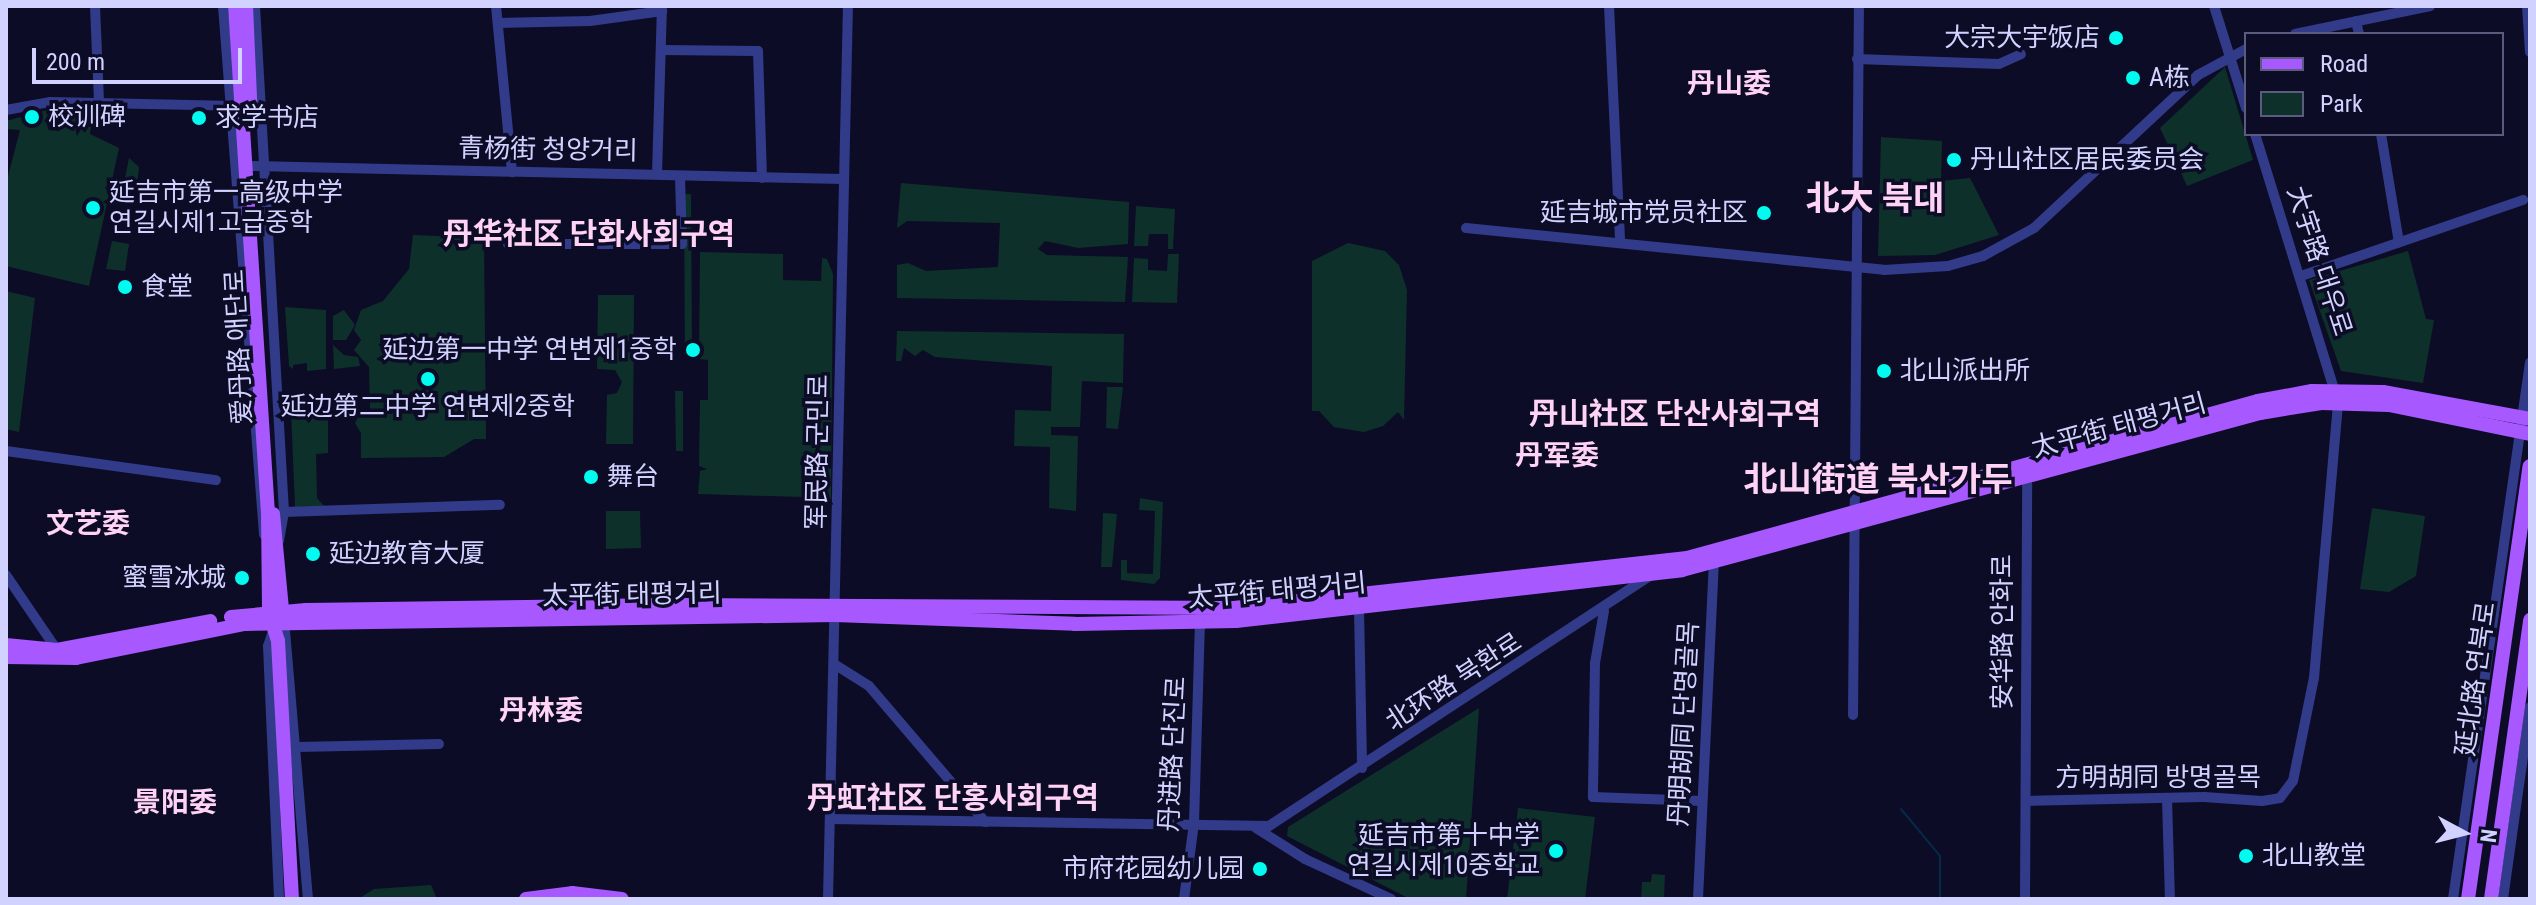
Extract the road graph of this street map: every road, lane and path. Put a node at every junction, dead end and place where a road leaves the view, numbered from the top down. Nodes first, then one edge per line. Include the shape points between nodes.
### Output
1 (95, 6) edge
2 (223, 6) edge
3 (235, 6) edge
4 (246, 6) edge
5 (255, 6) edge
6 (496, 6) edge
7 (848, 6) edge
8 (1609, 6) edge
9 (1859, 6) edge
10 (2214, 6) edge
11 (2430, 6) edge
12 (2527, 6) edge
13 (662, 7) edge
14 (2356, 21) junction
15 (498, 23) junction
16 (2304, 32) edge
17 (2359, 32) edge
18 (661, 50) junction
19 (2244, 50) edge
20 (2530, 52) edge
21 (2021, 54) dead end
22 (2229, 56) junction
23 (1857, 59) junction
24 (2244, 102) edge
25 (99, 103) junction
26 (236, 106) junction
27 (6, 110) edge
28 (2256, 136) edge
29 (2381, 136) edge
30 (258, 166) junction
31 (512, 172) junction
32 (657, 174) junction
33 (680, 177) junction
34 (762, 178) junction
35 (843, 179) junction
36 (2523, 200) dead end
37 (1466, 228) dead end
38 (1620, 241) junction
39 (2399, 243) junction
40 (508, 244) dead end
41 (1855, 267) junction
42 (2301, 276) junction
43 (2530, 363) edge
44 (2337, 396) junction
45 (2526, 426) edge
46 (6, 451) edge
47 (2530, 466) edge
48 (2027, 470) junction
49 (216, 480) dead end
50 (500, 505) dead end
51 (284, 512) junction
52 (1852, 517) junction
53 (272, 541) junction
54 (1714, 556) junction
55 (1670, 561) junction
56 (1653, 574) junction
57 (6, 575) edge
58 (1359, 608) junction
59 (836, 609) junction
60 (1604, 611) junction
61 (1200, 617) junction
62 (2530, 620) edge
63 (277, 623) junction
64 (6, 645) edge
65 (57, 650) junction
66 (6, 657) edge
67 (2527, 663) edge
68 (834, 664) junction
69 (2530, 707) edge
70 (1853, 715) dead end
71 (439, 744) dead end
72 (297, 747) junction
73 (1362, 768) junction
74 (2167, 799) junction
75 (1702, 801) junction
76 (2026, 801) junction
77 (830, 819) junction
78 (985, 822) junction
79 (1194, 823) junction
80 (1256, 828) junction
81 (534, 898) edge
82 (279, 899) edge
83 (292, 899) edge
84 (298, 899) edge
85 (308, 899) edge
86 (622, 899) edge
87 (828, 899) edge
88 (1184, 899) edge
89 (1391, 899) edge
90 (1698, 899) edge
91 (2025, 899) edge
92 (2170, 899) edge
93 (2453, 899) edge
94 (2468, 899) edge
95 (2491, 899) edge
96 (2503, 899) edge

1 - 25 street
2 - 26 street, 爱丹路 애단로
3 - 26 main road, 爱丹路 애단로
4 - 30 main road, 爱丹路 애단로
5 - 30 street, 爱丹路 애단로
6 - 15 street
7 - 35 street, 军民路 군민로
8 - 38 street
9 - 23 street
10 - 22 street
11 - 14 street
12 - 20 street
13 - 15 street via 590,21
13 - 18 street
14 - 16 street
14 - 17 street
15 - 31 street
18 - 32 street
18 - 34 street via 758,51
19 - 22 street
21 - 23 street via 1999,64
22 - 24 street
22 - 41 street via 2198,75 2057,210 2020,237 1948,266 1915,271
23 - 41 street
25 - 26 street
25 - 27 street via 50,102
26 - 53 main road, 爱丹路 애단로
28 - 42 street, 大宇路 대우로
29 - 39 street
30 - 31 street, 青杨街 청양거리
30 - 51 street, 爱丹路 애단로
30 - 53 main road, 爱丹路 애단로
31 - 32 street, 青杨街 청양거리
32 - 33 street, 青杨街 청양거리
33 - 34 street, 青杨街 청양거리
33 - 40 street via 682,244
34 - 35 street, 青杨街 청양거리
35 - 59 street, 军民路 군민로
36 - 39 street
37 - 38 street
38 - 41 street
39 - 42 street
41 - 52 street
42 - 44 street, 大宇路 대우로
43 - 45 street
44 - 45 main road, 太平街 태평거리
44 - 48 main road, 太平街 태평거리
44 - 74 street, 方明胡同 방명골목 via 2314,678 2288,791 2262,801
45 - 93 street
46 - 49 street
47 - 94 main road, 延北路 연북로
48 - 52 main road, 太平街 태평거리
48 - 76 street, 安华路 안화로 via 2022,635
50 - 51 street
51 - 53 street, 爱丹路 애단로
52 - 54 main road, 太平街 태평거리
52 - 70 street
53 - 63 main road, 爱丹路 애단로
54 - 55 main road, 太平街 태평거리
54 - 56 main road, 太平街 태평거리
54 - 75 street, 丹明胡同 단명골목
55 - 56 street, 北环路 북환로
55 - 61 main road, 太平街 태평거리
56 - 58 main road, 太平街 태평거리
56 - 60 street, 北环路 북환로
57 - 65 street
58 - 61 main road, 太平街 태평거리
58 - 73 street
59 - 61 main road, 太平街 태평거리
59 - 63 main road, 太平街 태평거리
59 - 68 street, 军民路 군민로
60 - 73 street, 北环路 북환로
60 - 75 street via 1595,663 1593,797
61 - 79 street, 丹进路 단진로
62 - 67 main road, 延北路 연북로
63 - 65 main road, 太平街 태평거리
63 - 66 main road, 太平街 태평거리 via 245,624 57,661
63 - 72 street, 爱丹路 애단로
63 - 82 street, 爱丹路 애단로 via 268,646
63 - 83 main road, 爱丹路 애단로
63 - 84 main road, 爱丹路 애단로
64 - 65 main road, 太平街 태평거리
67 - 95 main road, 延北路 연북로
68 - 77 street, 军民路 군민로
68 - 78 street via 869,686
69 - 96 street
71 - 72 street
72 - 85 street, 爱丹路 애단로
73 - 80 street, 北环路 북환로 via 1275,823
74 - 76 street, 方明胡同 방명골목
74 - 92 street
75 - 90 street, 丹明胡同 단명골목
76 - 91 street, 安华路 안화로
77 - 78 street
77 - 87 street, 军民路 군민로
78 - 79 street
79 - 80 street
79 - 88 street, 丹进路 단진로
80 - 89 street via 1305,859
81 - 86 main road via 588,894

